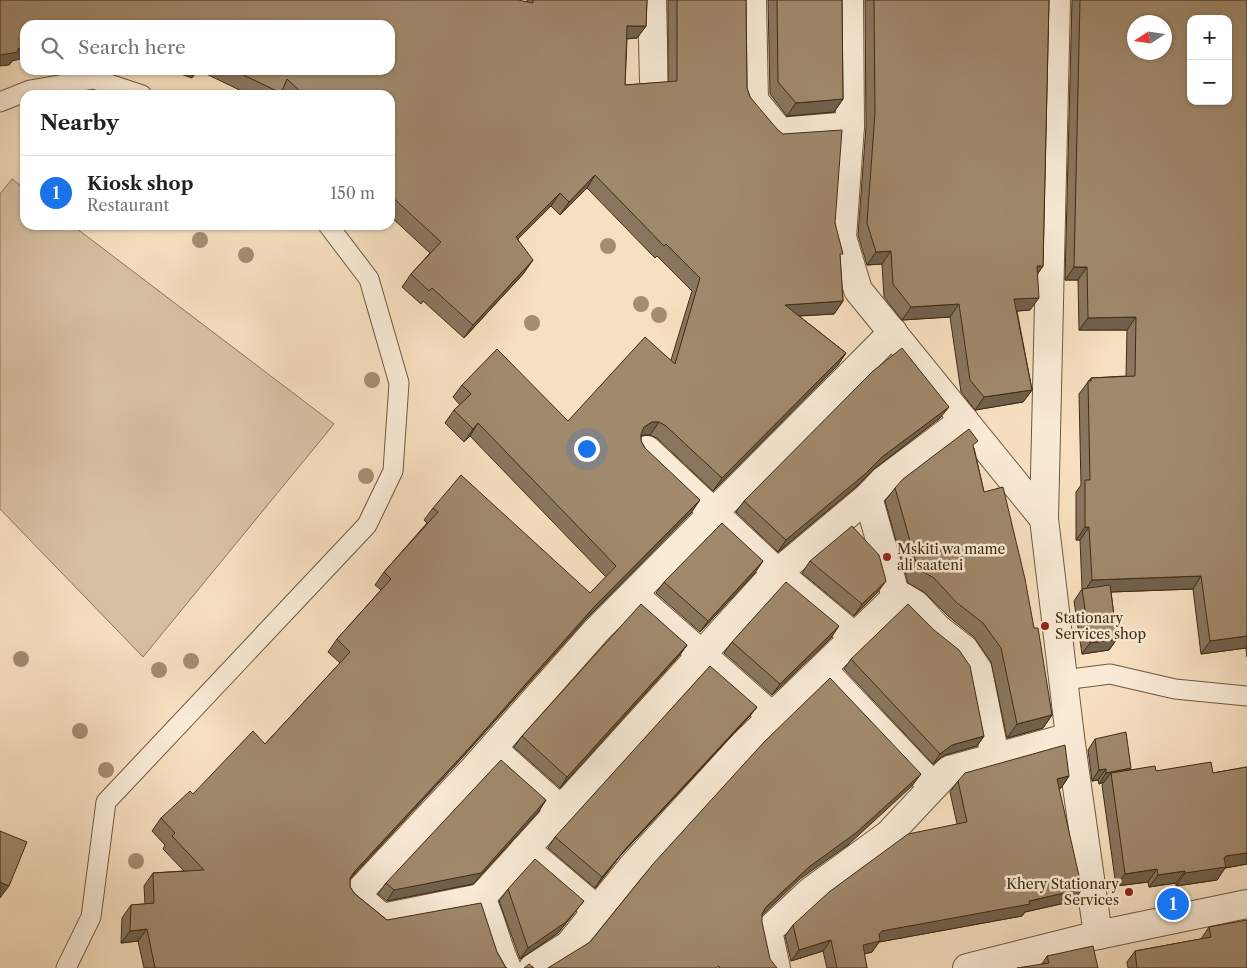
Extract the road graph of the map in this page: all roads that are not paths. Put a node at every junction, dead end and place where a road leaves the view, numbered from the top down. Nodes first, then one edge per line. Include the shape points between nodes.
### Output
1 (652, 0) edge
2 (752, 0) edge
3 (849, 0) edge
4 (1056, 0) edge
5 (654, 81) edge
6 (30, 90) edge
7 (127, 90) edge
8 (20, 94) edge
9 (0, 102) edge
10 (850, 126) junction
11 (332, 230) edge
12 (893, 332) junction
13 (964, 420) junction
14 (647, 450) edge
15 (868, 497) junction
16 (712, 513) junction
17 (1044, 519) junction
18 (778, 573) junction
19 (632, 594) junction
20 (896, 597) junction
21 (856, 638) junction
22 (702, 654) junction
23 (823, 670) junction
24 (1064, 680) junction
25 (1247, 696) edge
26 (773, 717) junction
27 (1070, 737) junction
28 (492, 749) junction
29 (995, 757) junction
30 (933, 786) junction
31 (561, 810) junction
32 (525, 849) junction
33 (481, 898) junction
34 (1247, 904) edge
35 (596, 909) junction
36 (1098, 935) junction
37 (66, 968) edge
38 (507, 968) edge
39 (533, 968) edge
40 (776, 968) edge
41 (967, 968) edge

1 - 5 street
2 - 10 street via 754,100 780,132
3 - 10 street
4 - 17 street
6 - 7 lane via 94,79
8 - 9 lane
10 - 12 street via 842,237 858,290
11 - 37 lane via 369,279 400,383 393,471 367,525 106,802 91,917
12 - 13 street
12 - 16 street
13 - 15 street via 883,481
13 - 17 street
14 - 16 street
15 - 18 street
15 - 20 street
16 - 18 street
16 - 19 street
17 - 24 street
18 - 21 street
18 - 22 street
19 - 22 street
19 - 28 street
20 - 21 street
20 - 29 street via 903,596 916,605 926,618 964,648 972,660 978,670
21 - 23 street
22 - 26 street
22 - 31 street
23 - 26 street
23 - 30 street
24 - 25 lane via 1110,674 1175,688
24 - 27 street
26 - 35 street via 744,744
27 - 29 street
27 - 36 street
28 - 31 street
28 - 33 street via 356,895 382,918
29 - 30 street via 948,770
30 - 40 street via 889,834 811,891 768,931
31 - 32 street
32 - 33 street
32 - 35 street
33 - 38 street via 495,943
34 - 36 street
35 - 39 street via 569,945
36 - 41 street

